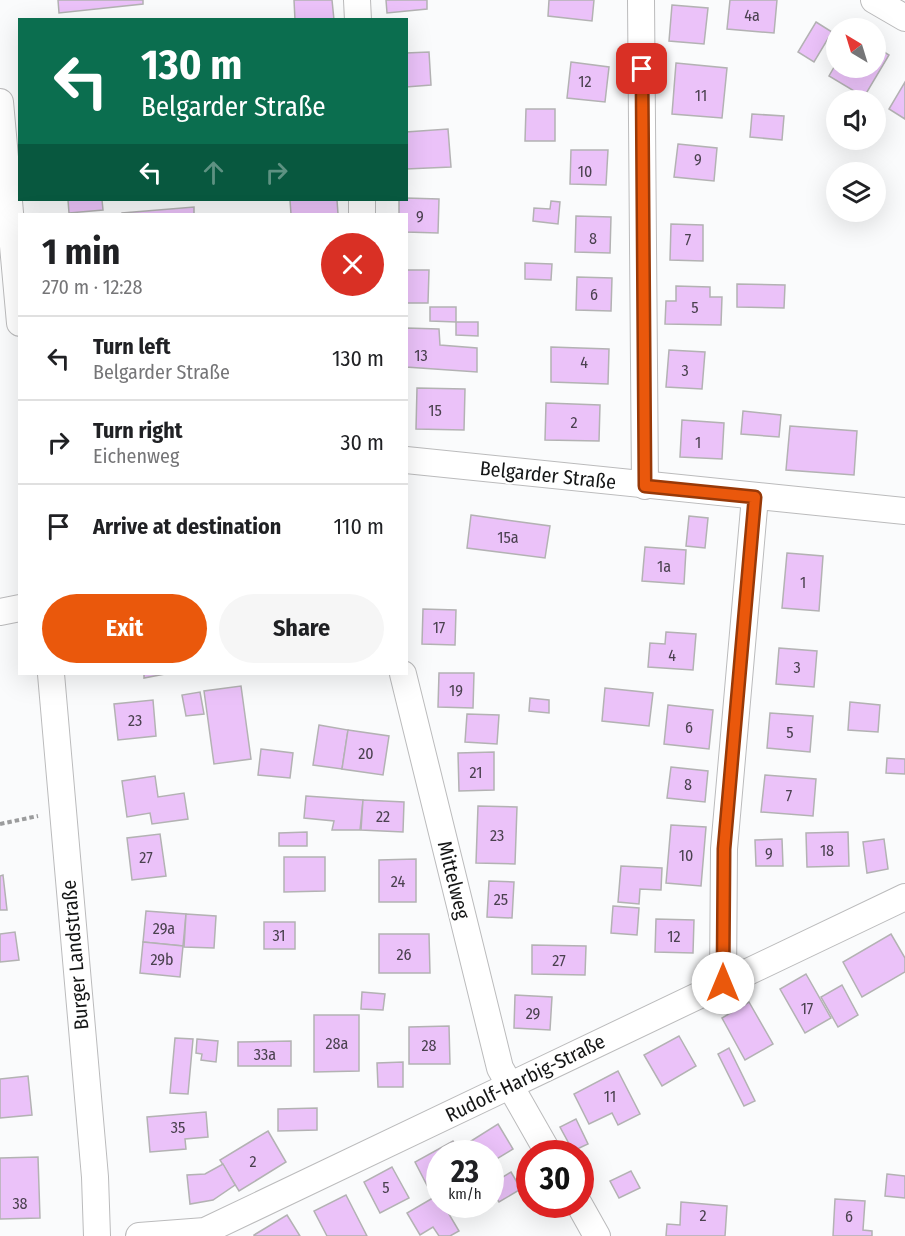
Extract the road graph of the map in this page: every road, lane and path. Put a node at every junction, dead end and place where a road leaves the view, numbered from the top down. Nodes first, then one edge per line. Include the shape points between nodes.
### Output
1 (357, 0) edge
2 (641, 0) edge
3 (874, 0) edge
4 (357, 18) edge
5 (905, 18) edge
6 (0, 102) edge
7 (18, 301) edge
8 (408, 460) edge
9 (645, 486) junction
10 (755, 497) junction
11 (905, 511) edge
12 (18, 608) edge
13 (0, 612) edge
14 (51, 675) edge
15 (403, 675) edge
16 (63, 812) junction
17 (0, 824) edge
18 (905, 897) edge
19 (723, 983) junction
20 (509, 1085) junction
21 (541, 1140) edge
22 (587, 1218) edge
23 (97, 1236) edge
24 (139, 1236) edge
25 (597, 1236) edge

1 - 4 street
2 - 9 street
3 - 5 street
6 - 7 street
8 - 9 street, Belgarder Straße
9 - 10 street, Belgarder Straße
10 - 11 street, Belgarder Straße
10 - 19 street via 724,849
12 - 13 street
14 - 16 street, Burger Landstraße
15 - 20 street, Mittelweg via 500,1068
16 - 17 path
16 - 23 street, Burger Landstraße
18 - 19 street, Rudolf-Harbig-Straße
19 - 20 street, Rudolf-Harbig-Straße
20 - 21 street, Mittelweg
20 - 24 street, Rudolf-Harbig-Straße via 206,1231
22 - 25 street

